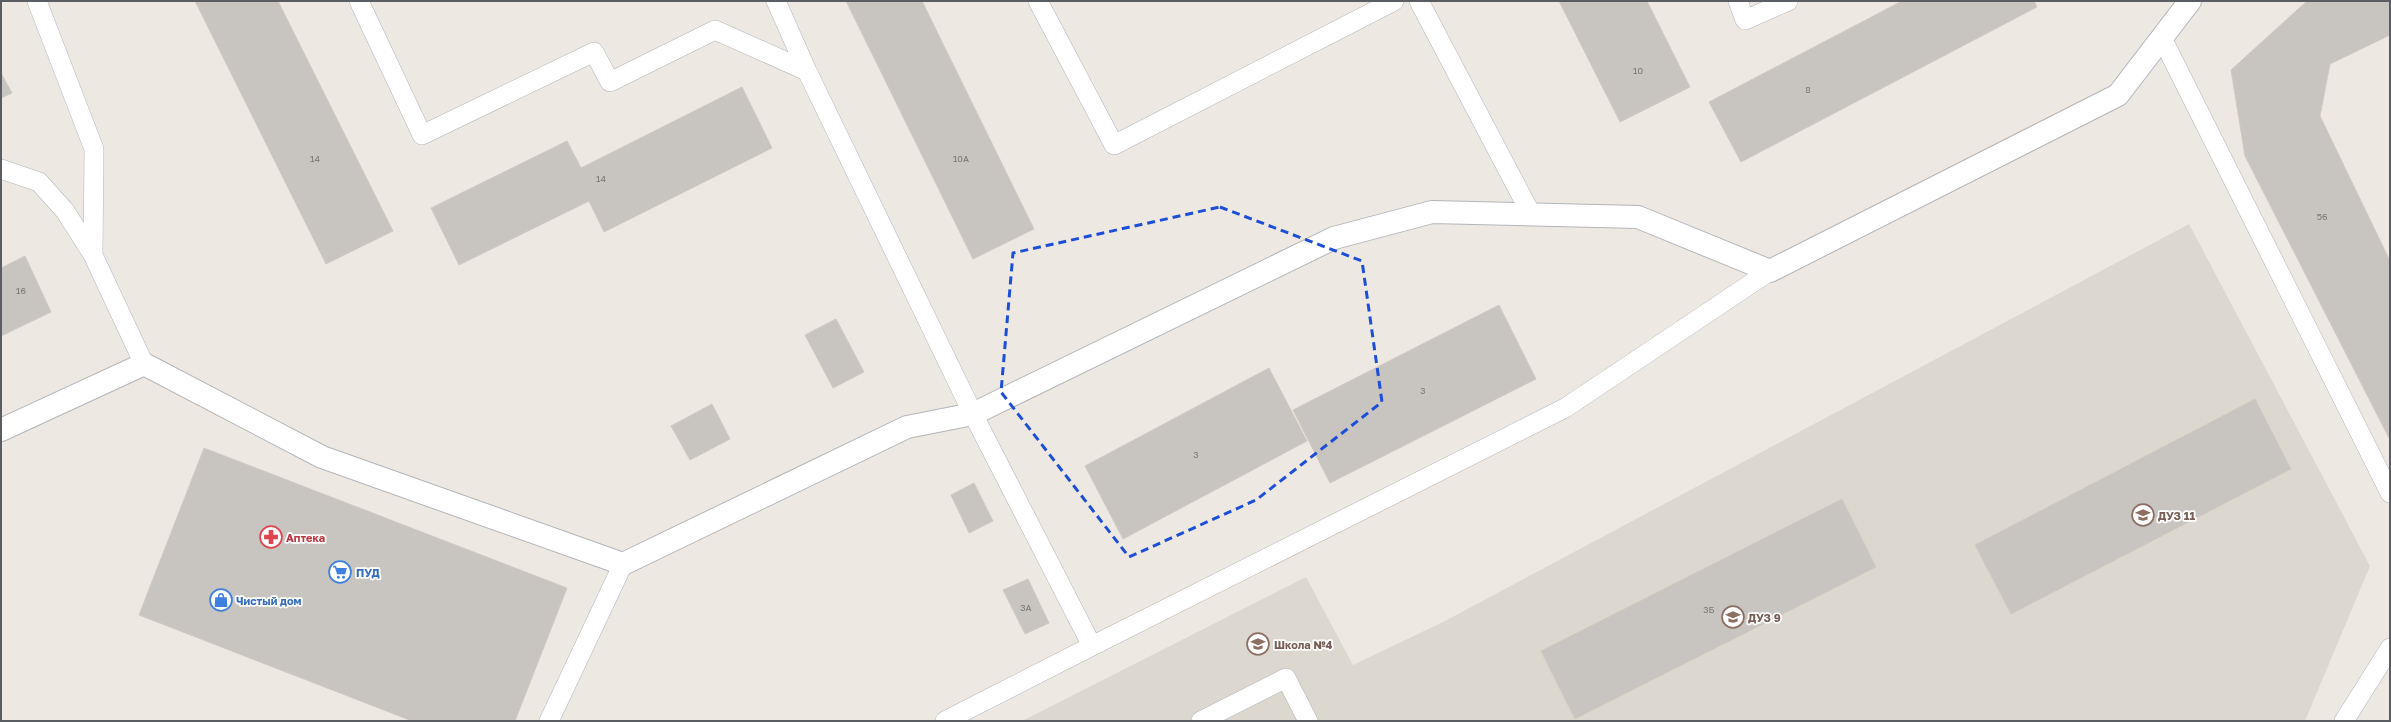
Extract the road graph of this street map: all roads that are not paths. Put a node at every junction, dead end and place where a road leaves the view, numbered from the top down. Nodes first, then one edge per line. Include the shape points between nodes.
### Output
1 (38, 1) edge
2 (359, 1) edge
3 (776, 1) edge
4 (1394, 1) edge
5 (1419, 1) edge
6 (1738, 1) edge
7 (1788, 1) edge
8 (2190, 1) edge
9 (1046, 3) edge
10 (2162, 38) junction
11 (807, 71) junction
12 (1, 169) edge
13 (1531, 214) junction
14 (93, 255) junction
15 (1770, 271) junction
16 (144, 364) junction
17 (973, 414) junction
18 (1, 430) edge
19 (2390, 493) edge
20 (623, 564) junction
21 (1092, 646) junction
22 (2390, 648) edge
23 (549, 721) edge
24 (945, 721) edge
25 (1201, 721) edge
26 (1308, 721) edge
27 (2344, 721) edge

1 - 14 lane via 94,149
2 - 11 lane via 422,135 594,52 610,82 715,30
3 - 11 lane
4 - 9 lane via 1114,145
5 - 13 lane
6 - 7 lane via 1745,20
8 - 10 street
10 - 15 street via 2118,95
10 - 19 lane
11 - 17 lane
12 - 14 lane via 39,182 65,211
13 - 15 street via 1638,217
13 - 17 street via 1432,212 1334,238
14 - 16 lane
15 - 21 lane via 1565,408
16 - 18 street
16 - 20 street via 322,457
17 - 20 street via 907,427
17 - 21 lane
20 - 23 lane
21 - 24 lane
22 - 27 lane
25 - 26 lane via 1286,678

